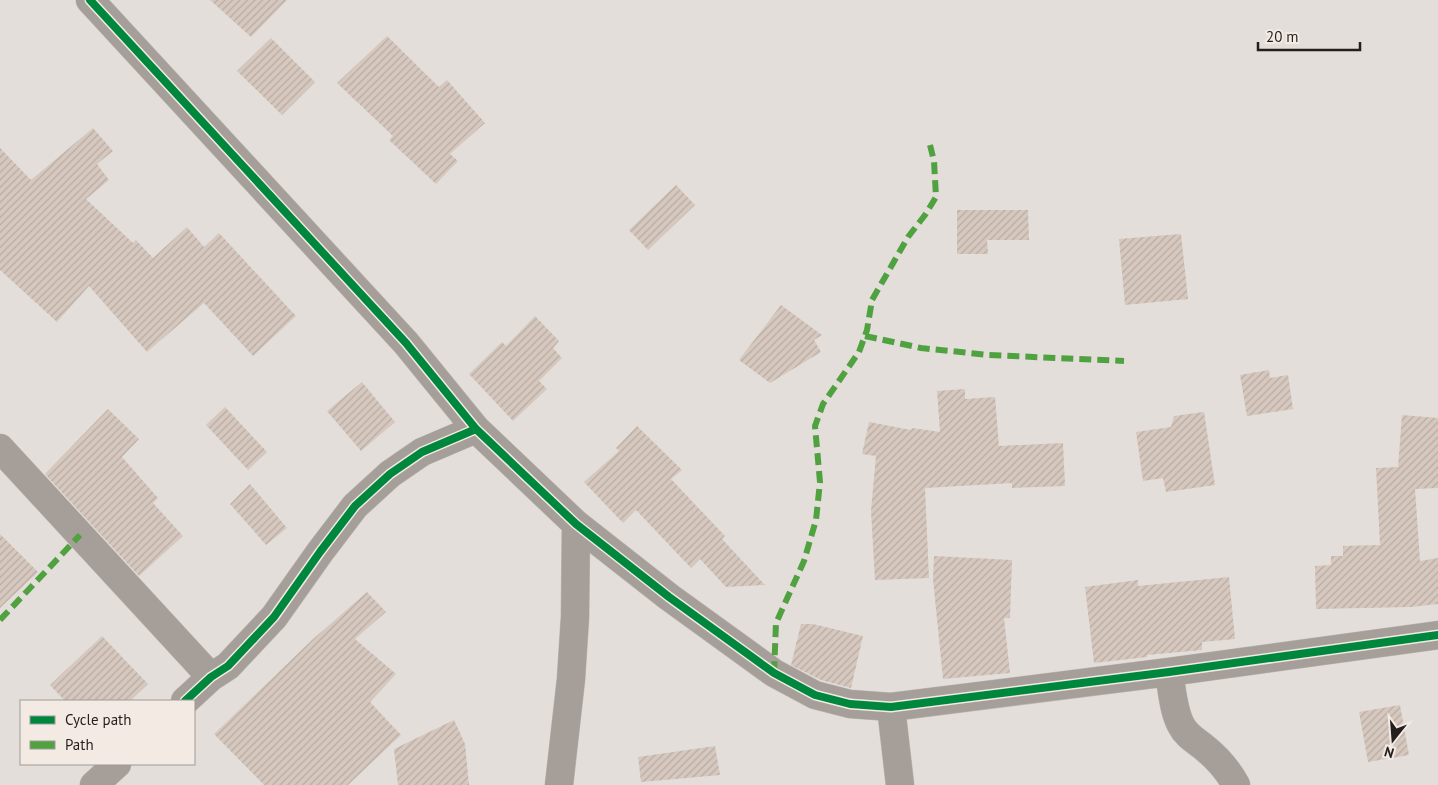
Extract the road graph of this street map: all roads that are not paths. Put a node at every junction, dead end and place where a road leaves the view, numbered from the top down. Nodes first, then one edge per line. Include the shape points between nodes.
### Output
1 (90, 0) edge
2 (476, 429) junction
3 (0, 448) edge
4 (576, 524) junction
5 (1438, 635) edge
6 (1169, 672) junction
7 (211, 677) junction
8 (186, 700) edge
9 (891, 707) junction
10 (116, 765) edge
11 (94, 785) edge
12 (560, 785) edge
13 (900, 785) edge
14 (1236, 785) edge

1 - 2 street via 406,343
2 - 4 street
2 - 7 street via 422,452 390,474 355,506 274,617 228,666
3 - 7 street
4 - 9 street via 774,673 814,695 850,704
4 - 12 street via 575,617
5 - 6 street
6 - 9 street
6 - 14 street via 1180,725 1230,773
7 - 8 street
9 - 13 street
10 - 11 street

